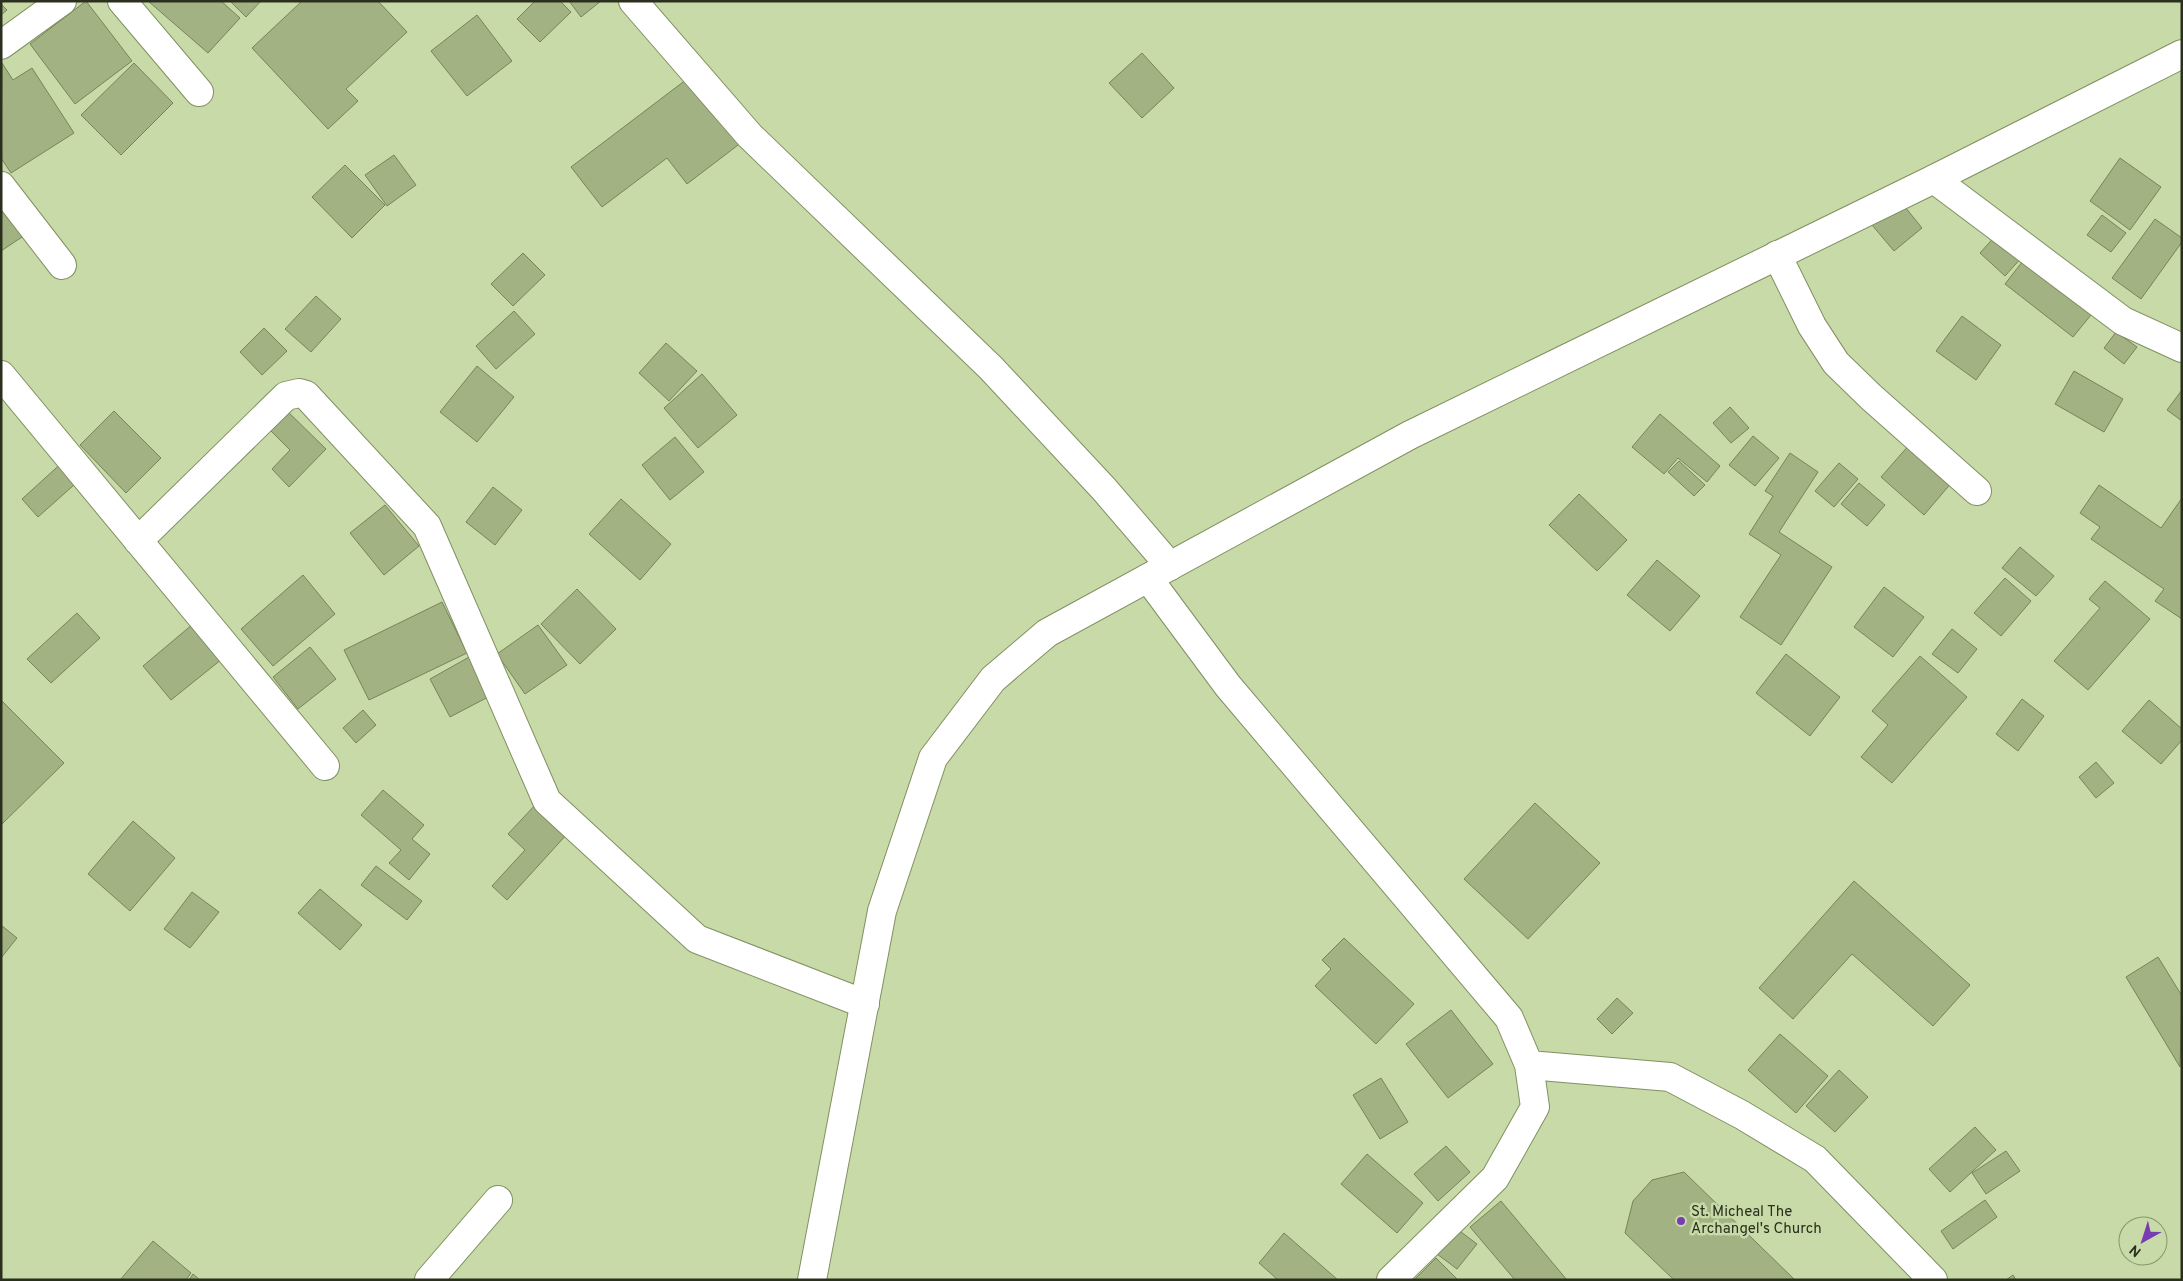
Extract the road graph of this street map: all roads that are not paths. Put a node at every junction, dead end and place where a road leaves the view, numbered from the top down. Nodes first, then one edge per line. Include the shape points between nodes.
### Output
1 (62, 1) edge
2 (122, 1) edge
3 (633, 1) edge
4 (1, 45) edge
5 (2182, 54) edge
6 (199, 92) dead end
7 (1934, 179) junction
8 (1, 186) edge
9 (1777, 255) junction
10 (62, 265) dead end
11 (2182, 348) edge
12 (1, 375) edge
13 (1977, 491) dead end
14 (138, 541) junction
15 (1159, 572) junction
16 (325, 766) dead end
17 (865, 1004) junction
18 (1529, 1065) junction
19 (498, 1200) dead end
20 (429, 1280) edge
21 (812, 1280) edge
22 (1391, 1280) edge
23 (1933, 1280) edge

1 - 4 street
2 - 6 street
3 - 15 street via 750,136 990,368 1104,489
5 - 7 street
7 - 9 street
7 - 11 street via 2123,321
8 - 10 street
9 - 13 street via 1812,326 1836,363
9 - 15 street via 1410,435
12 - 14 street
14 - 16 street
14 - 17 street via 286,396 306,395 427,526 547,801 697,939
15 - 17 street via 1046,633 993,679 933,758 882,911
15 - 18 street via 1228,686 1509,1018
17 - 21 street
18 - 22 street via 1535,1107 1495,1178
18 - 23 street via 1670,1077 1734,1111 1815,1159
19 - 20 street

